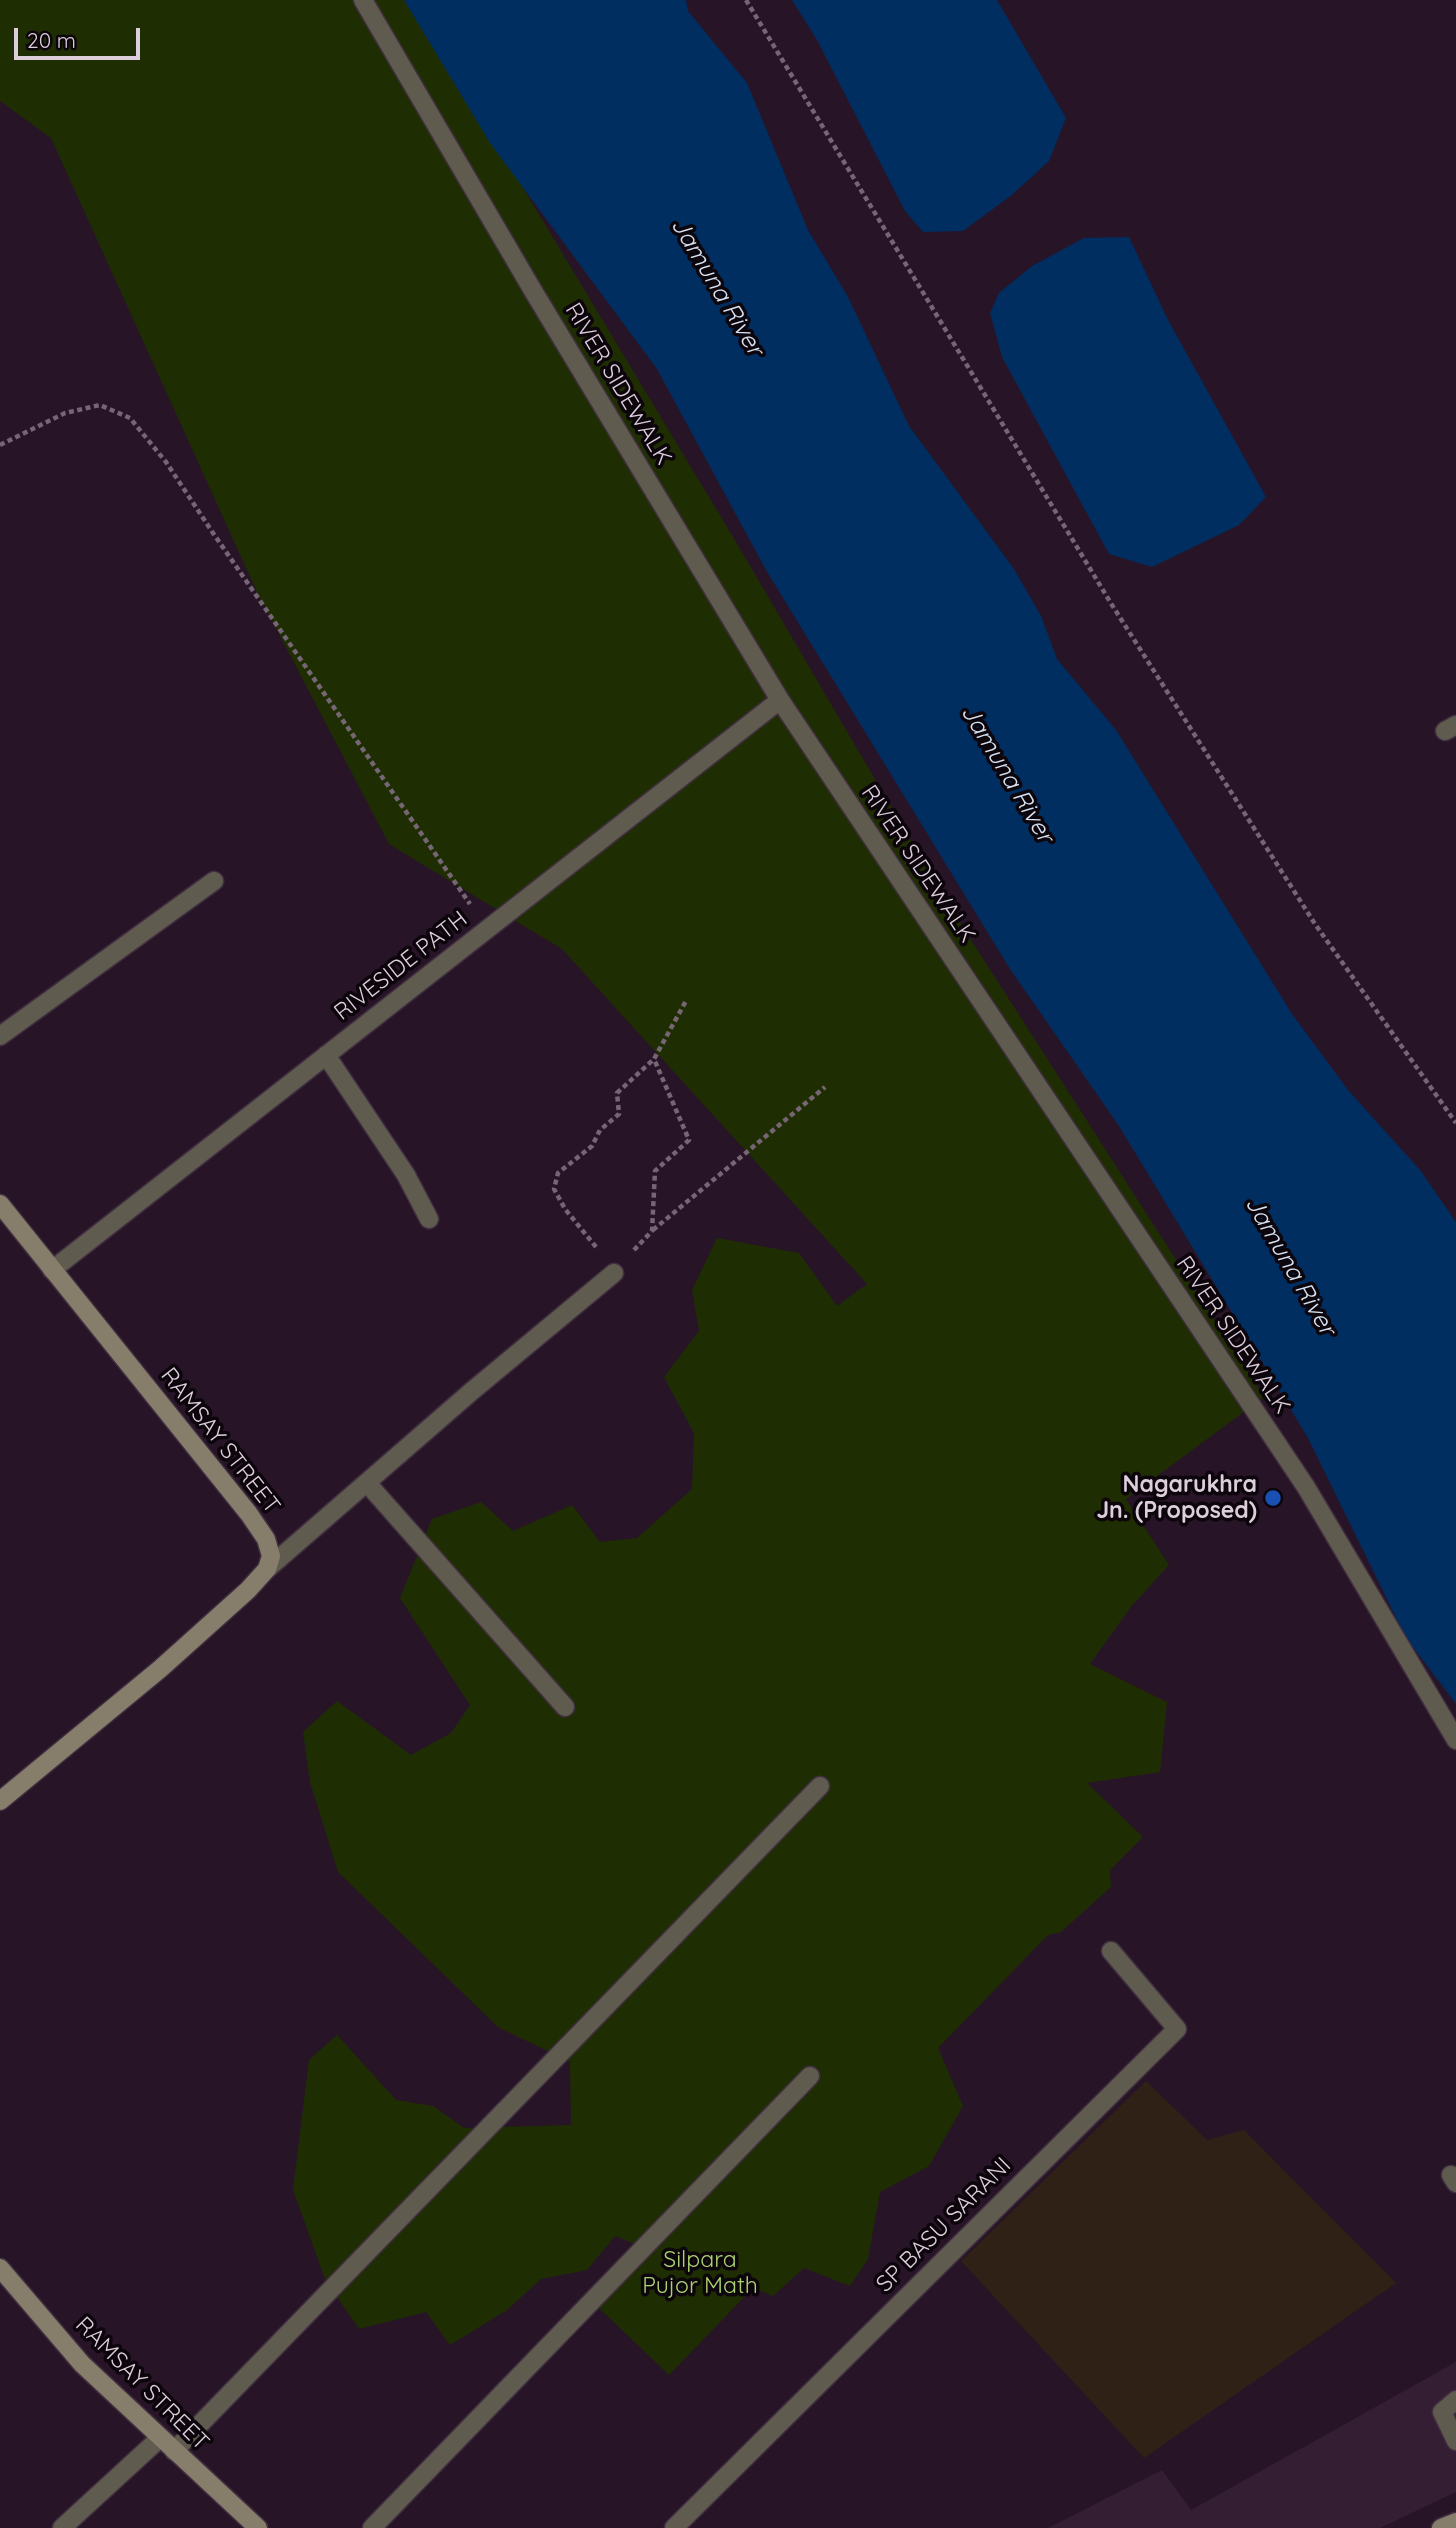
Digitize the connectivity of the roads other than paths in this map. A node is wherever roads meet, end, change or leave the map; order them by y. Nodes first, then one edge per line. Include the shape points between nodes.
1 (363, 0) edge
2 (780, 700) junction
3 (214, 881) dead end
4 (0, 1037) edge
5 (326, 1055) junction
6 (3, 1214) edge
7 (429, 1219) dead end
8 (52, 1270) junction
9 (614, 1273) road end
10 (367, 1483) junction
11 (267, 1569) junction
12 (565, 1707) dead end
13 (1456, 1740) edge
14 (820, 1786) dead end
15 (0, 1801) edge
16 (1111, 1951) dead end
17 (810, 2076) dead end
18 (0, 2267) edge
19 (1456, 2400) edge
20 (160, 2438) junction
21 (1456, 2441) edge
22 (174, 2451) junction
23 (1456, 2522) edge
24 (62, 2528) edge
25 (258, 2528) edge
26 (372, 2528) edge
27 (674, 2528) edge
28 (1441, 2528) edge

1 - 2 street, RIVER SIDEWALK
2 - 5 street, RIVESIDE PATH
2 - 13 street, RIVER SIDEWALK via 1306,1487
3 - 4 street
5 - 7 street via 406,1175
5 - 8 street, RIVESIDE PATH
6 - 8 street, RAMSAY STREET
8 - 11 street, RAMSAY STREET via 266,1539 271,1556
9 - 10 street
10 - 11 street
10 - 12 street
11 - 15 street via 160,1669
14 - 22 street
16 - 27 street, SP BASU SARANI via 1177,2028
17 - 26 street
18 - 20 street, RAMSAY STREET via 82,2364
19 - 21 street via 1442,2412
20 - 22 street, RAMSAY STREET
20 - 24 street
22 - 25 street, RAMSAY STREET
23 - 28 street

